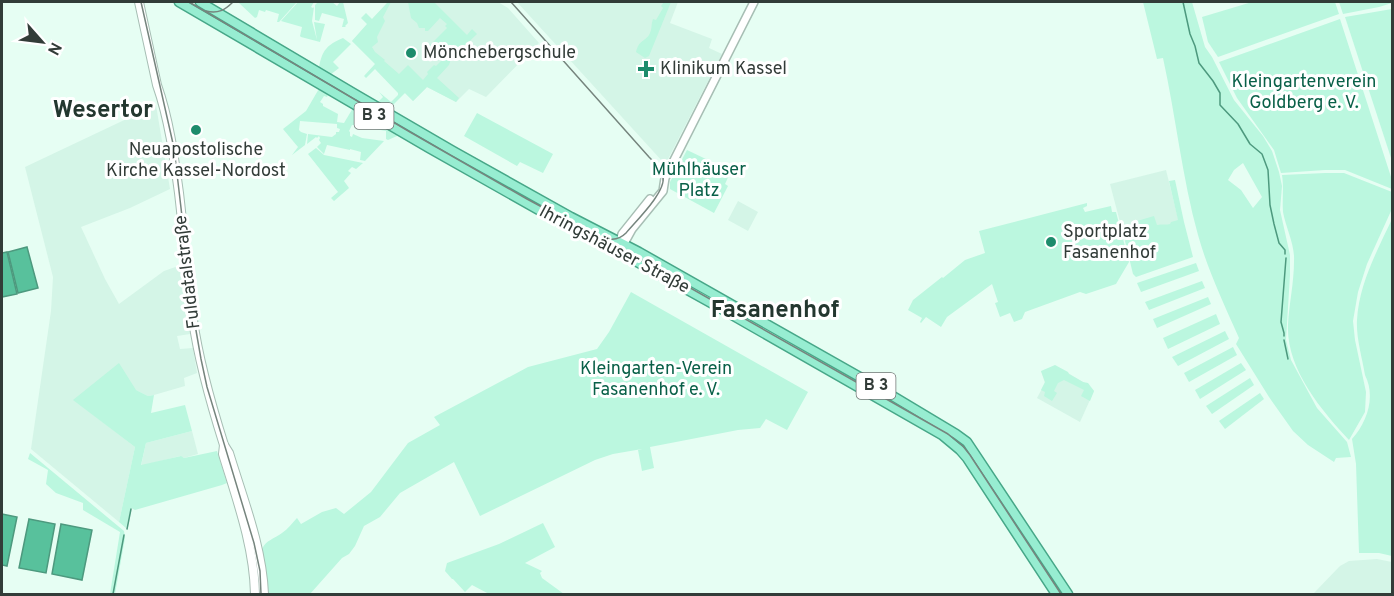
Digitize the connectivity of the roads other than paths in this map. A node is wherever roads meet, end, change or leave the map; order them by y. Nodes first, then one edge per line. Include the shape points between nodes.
1 (139, 2) edge
2 (144, 2) edge
3 (179, 2) edge
4 (200, 2) edge
5 (754, 2) edge
6 (162, 98) junction
7 (619, 242) junction
8 (224, 445) junction
9 (255, 594) edge
10 (264, 594) edge
11 (1056, 594) edge
12 (1068, 594) edge

1 - 6 main road, Fuldatalstraße
2 - 6 main road, Fuldatalstraße via 163,86
3 - 7 main road, Ihringshäuser Straße / B 3 via 544,213
4 - 7 main road, Ihringshäuser Straße / B 3
5 - 7 street via 664,179 663,191
6 - 8 main road, Fuldatalstraße via 176,166 196,342
7 - 11 main road, Ihringshäuser Straße / B 3 via 952,442 979,475
7 - 12 main road, Ihringshäuser Straße / B 3 via 957,434 967,442
8 - 9 main road, Fuldatalstraße via 223,454 249,545
8 - 10 main road, Fuldatalstraße via 254,534

